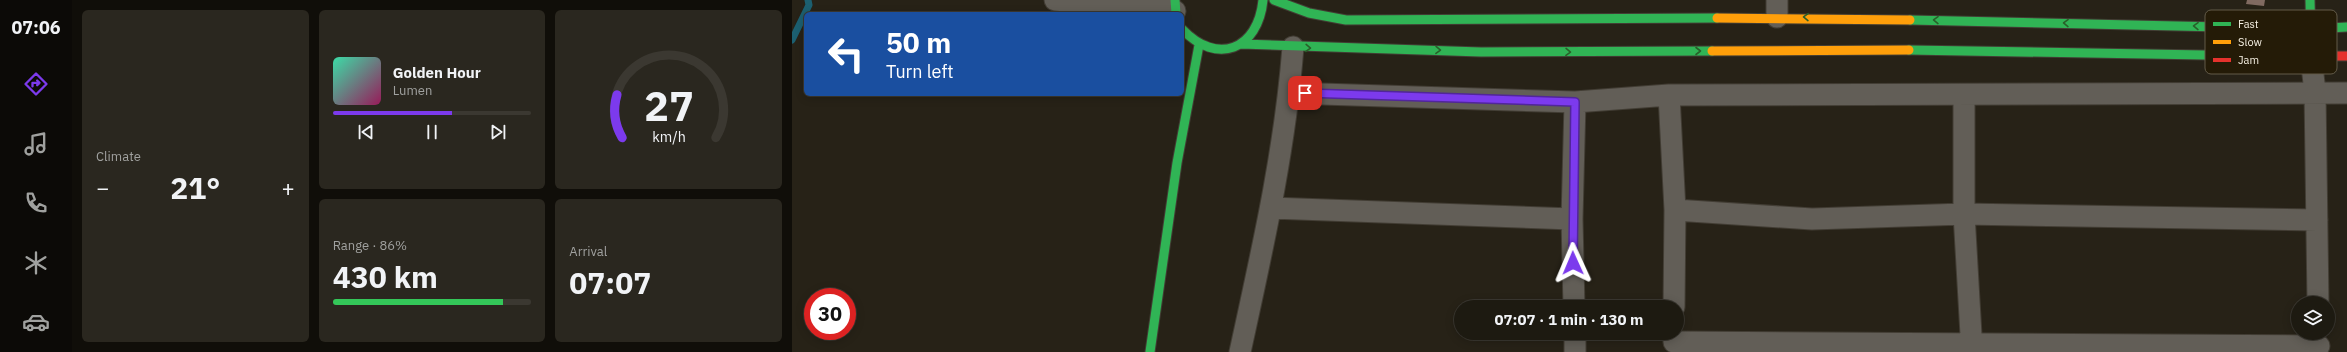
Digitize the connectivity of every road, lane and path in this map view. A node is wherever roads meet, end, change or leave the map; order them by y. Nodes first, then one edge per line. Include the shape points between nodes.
1 (1055, 0) edge
2 (1263, 0) edge
3 (1274, 0) edge
4 (2310, 0) edge
5 (1777, 8) edge
6 (2310, 10) edge
7 (1160, 12) edge
8 (2205, 25) edge
9 (2347, 27) edge
10 (2337, 28) edge
11 (1184, 29) edge
12 (1241, 44) junction
13 (1199, 45) junction
14 (1293, 47) junction
15 (2205, 54) edge
16 (2337, 56) edge
17 (2347, 56) edge
18 (2313, 74) edge
19 (2315, 92) junction
20 (1290, 93) junction
21 (2347, 93) edge
22 (1669, 95) junction
23 (1964, 95) junction
24 (1575, 102) junction
25 (1271, 208) junction
26 (1675, 210) junction
27 (1964, 214) junction
28 (1572, 219) junction
29 (2318, 220) junction
30 (2318, 296) edge
31 (1574, 300) edge
32 (1674, 300) edge
33 (1575, 340) edge
34 (1674, 342) edge
35 (2319, 344) edge
36 (1972, 348) edge
37 (1150, 352) edge
38 (1240, 352) edge
39 (1575, 352) edge

1 - 7 street
2 - 12 street via 1260,23 1253,35
3 - 5 street via 1317,16 1346,20 1575,20
4 - 6 street
8 -> 5 street
9 - 10 street
11 - 13 street via 1188,37
12 - 13 street via 1228,49 1213,50
12 - 14 street
13 - 37 street via 1177,163
14 -> 15 street via 1578,52 1974,49
14 - 20 street
16 - 17 street
18 - 19 street
19 - 21 street
19 - 23 street
19 - 29 street
20 - 24 street
20 - 25 street
22 - 23 street
22 - 24 street
22 - 26 street
23 - 27 street
24 - 28 street
25 - 28 street
25 - 38 street
26 - 27 street via 1812,219
26 - 32 street
27 - 29 street
27 - 36 street
28 - 31 street
29 - 30 street
33 - 39 street
34 - 36 street
35 - 36 street

